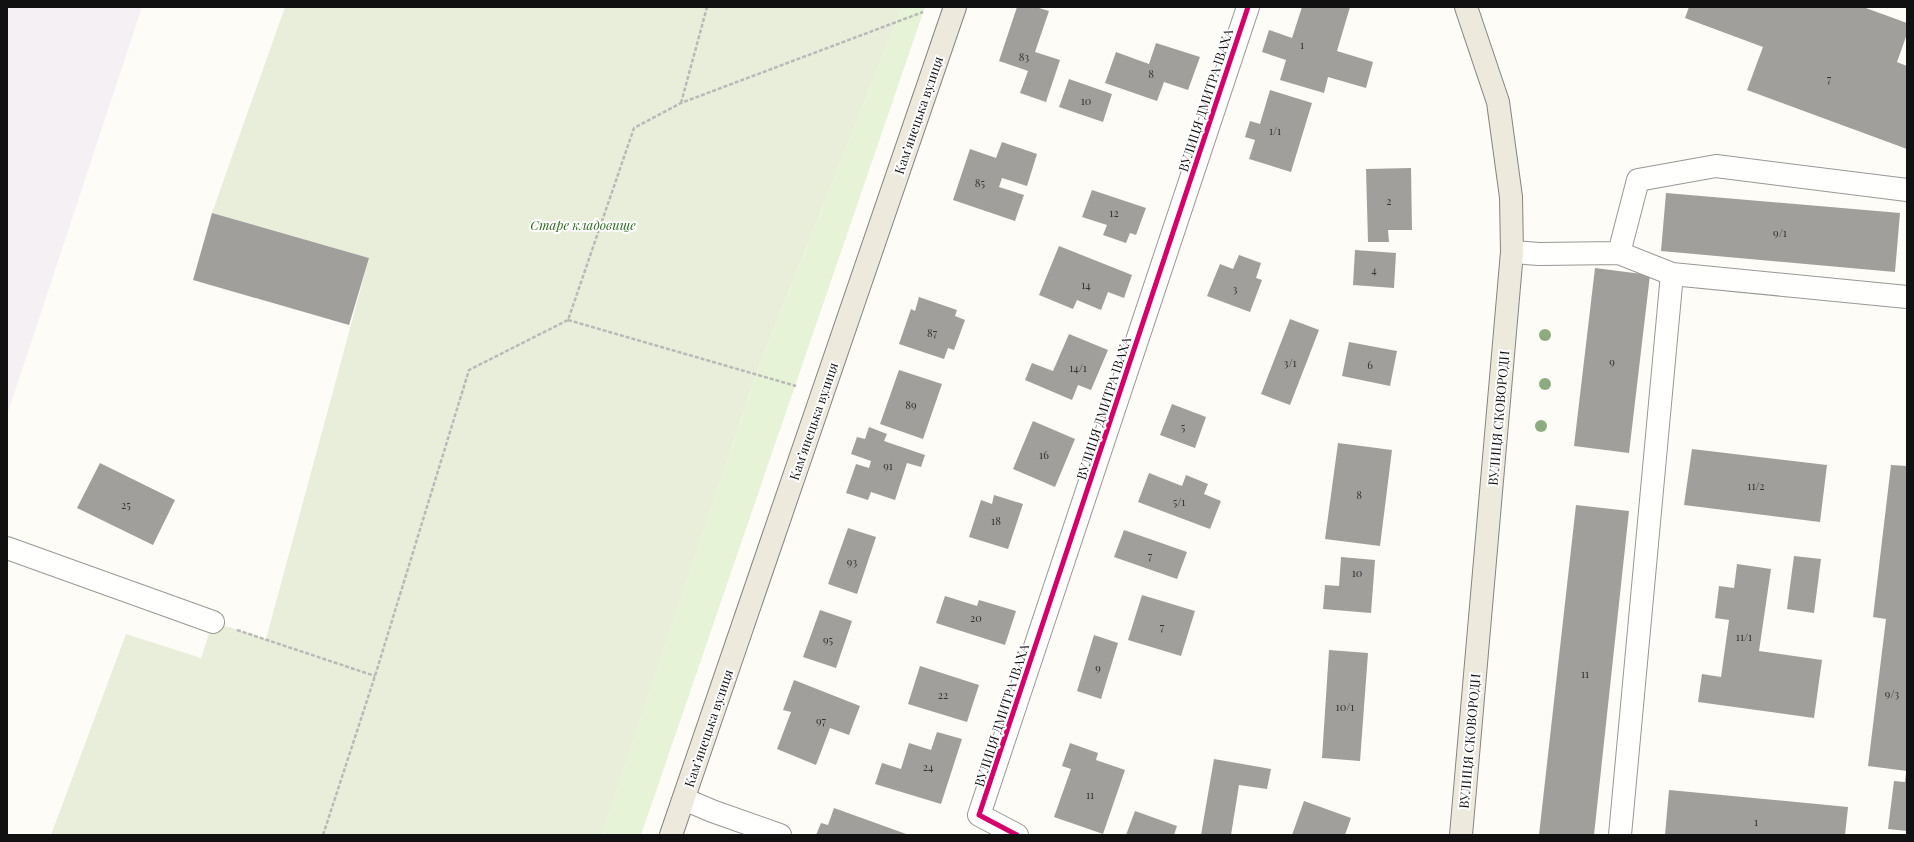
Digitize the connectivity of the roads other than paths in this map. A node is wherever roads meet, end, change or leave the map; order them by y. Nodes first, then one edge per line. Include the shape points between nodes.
1 (955, 7) edge
2 (1248, 7) edge
3 (1466, 7) edge
4 (1907, 190) edge
5 (1512, 252) junction
6 (1619, 253) junction
7 (1672, 274) junction
8 (1907, 297) edge
9 (7, 548) edge
10 (213, 622) road end
11 (684, 799) junction
12 (670, 835) edge
13 (780, 835) edge
14 (1017, 835) edge
15 (1461, 835) edge
16 (1620, 835) edge

1 - 11 main road, Камʼянецька вулиця
2 - 14 street, ВУЛИЦЯ ДМИТРА ІВАХА via 979,815
3 - 5 main road, ВУЛИЦЯ СКОВОРОДИ via 1498,102 1511,197
4 - 6 street via 1716,166 1638,180
5 - 6 street
5 - 15 main road, ВУЛИЦЯ СКОВОРОДИ
6 - 7 street
7 - 8 street
7 - 16 street
9 - 10 street
11 - 12 main road, Камʼянецька вулиця
11 - 13 street

